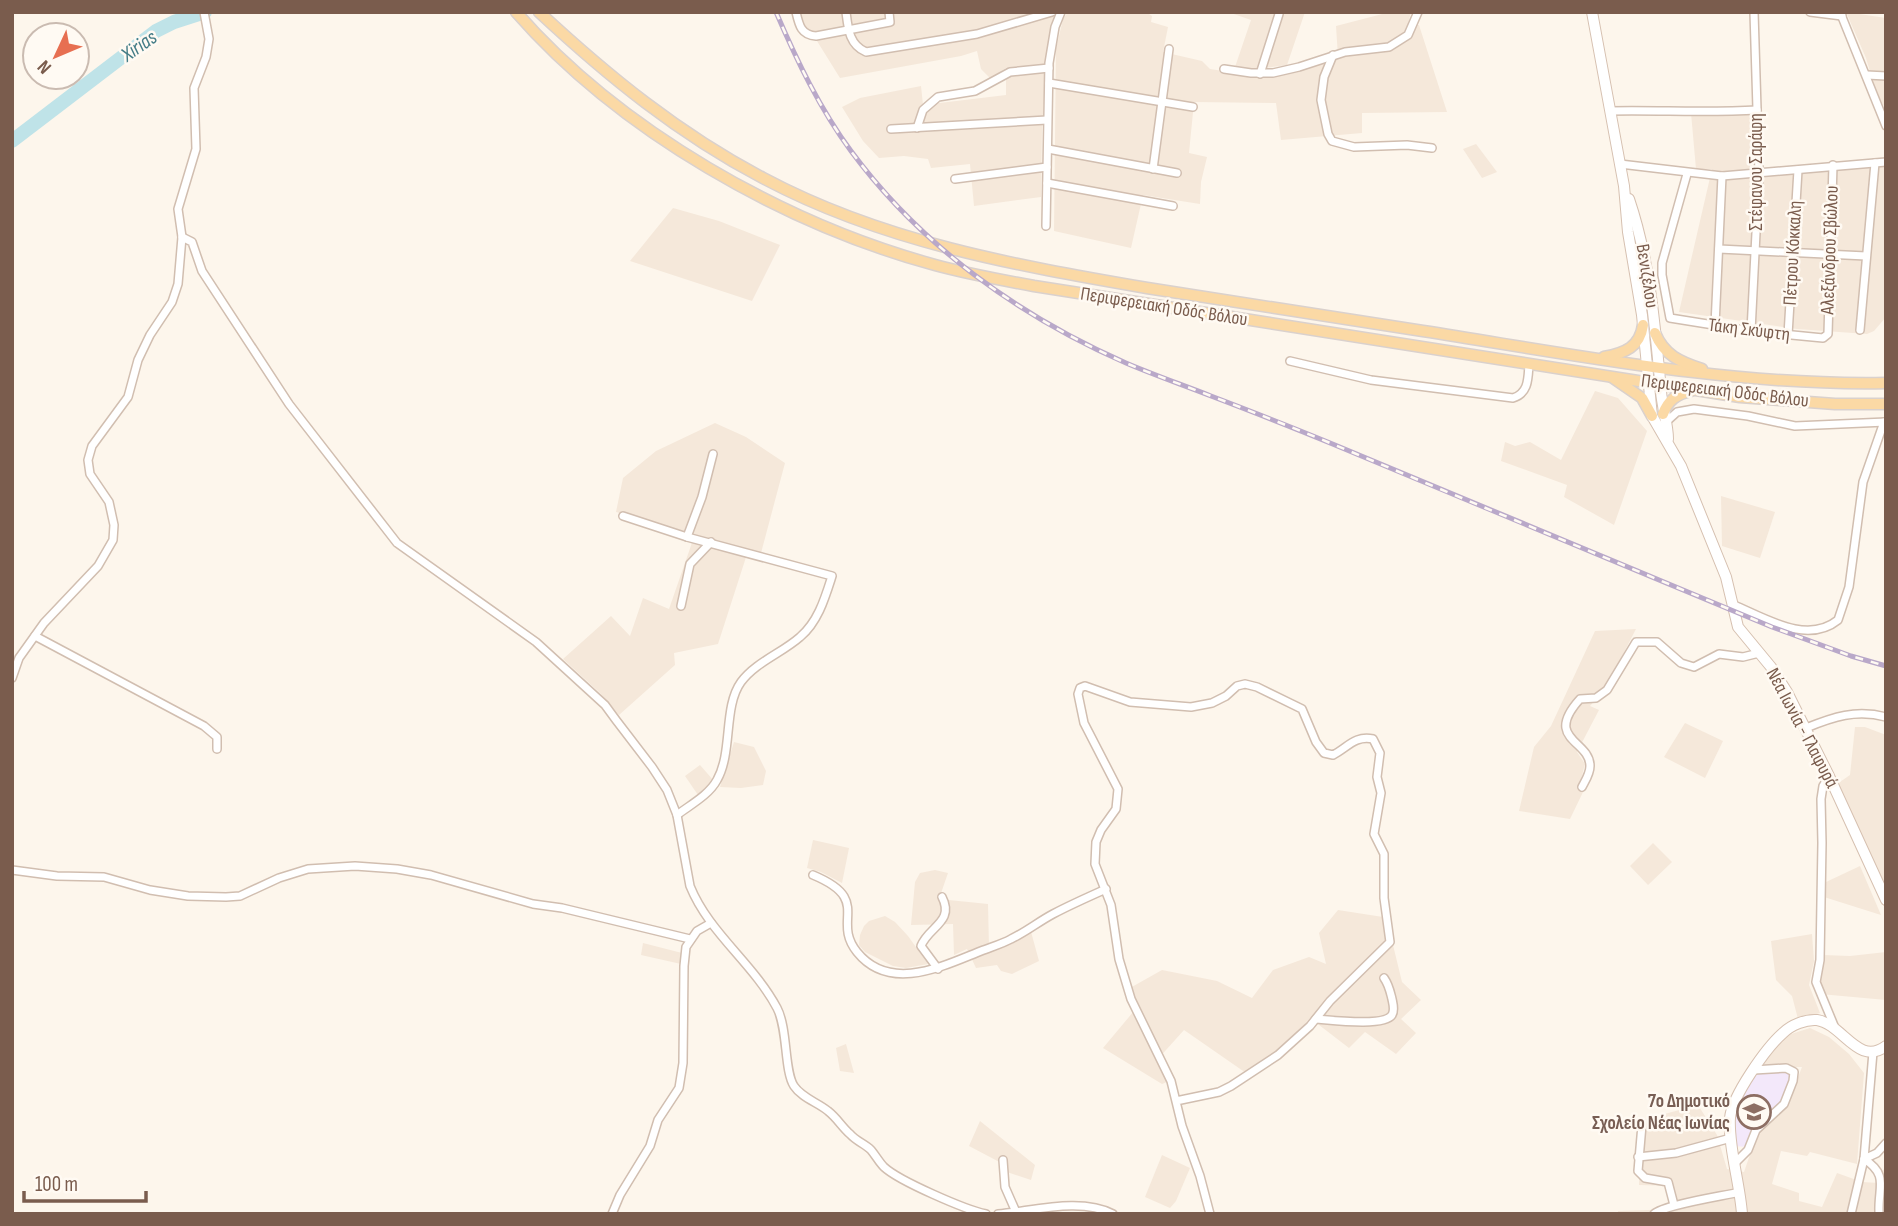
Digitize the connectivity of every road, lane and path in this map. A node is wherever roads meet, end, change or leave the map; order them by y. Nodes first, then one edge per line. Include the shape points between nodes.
1 (508, 12) edge
2 (516, 12) edge
3 (796, 12) edge
4 (846, 12) edge
5 (889, 12) edge
6 (1052, 12) edge
7 (1061, 12) edge
8 (1418, 12) edge
9 (1592, 12) edge
10 (1754, 12) edge
11 (1810, 12) edge
12 (540, 13) edge
13 (1279, 14) dead end
14 (1841, 14) edge
15 (205, 16) edge
16 (533, 31) junction
17 (848, 31) junction
18 (1169, 49) dead end
19 (1333, 55) junction
20 (1049, 68) junction
21 (1224, 69) dead end
22 (1260, 74) junction
23 (1867, 75) junction
24 (1886, 76) edge
25 (1049, 83) junction
26 (1160, 101) junction
27 (1193, 107) dead end
28 (1756, 110) junction
29 (1610, 111) junction
30 (1047, 120) junction
31 (1886, 126) edge
32 (917, 128) junction
33 (891, 129) dead end
34 (1432, 148) dead end
35 (1048, 149) junction
36 (1886, 162) edge
37 (1875, 163) junction
38 (1620, 164) junction
39 (1833, 165) junction
40 (1047, 167) junction
41 (1153, 169) junction
42 (1798, 170) junction
43 (1177, 173) dead end
44 (1687, 174) junction
45 (1759, 174) junction
46 (1722, 176) junction
47 (955, 179) dead end
48 (1047, 183) junction
49 (1624, 186) junction
50 (1173, 206) dead end
51 (1046, 226) dead end
52 (182, 237) junction
53 (1719, 249) junction
54 (1756, 251) junction
55 (1794, 252) junction
56 (1831, 254) junction
57 (1866, 256) junction
58 (1643, 325) junction
59 (1715, 325) junction
60 (1860, 330) dead end
61 (1751, 331) junction
62 (1655, 332) junction
63 (1828, 334) joint
64 (1788, 335) junction
65 (1598, 358) junction
66 (1290, 361) dead end
67 (1529, 363) junction
68 (1653, 367) junction
69 (1608, 375) junction
70 (1728, 377) junction
71 (1654, 382) junction
72 (1886, 383) edge
73 (1698, 390) junction
74 (1886, 404) edge
75 (1660, 418) junction
76 (1885, 422) edge
77 (713, 454) dead end
78 (623, 516) dead end
79 (687, 537) junction
80 (711, 542) junction
81 (1734, 605) junction
82 (681, 606) dead end
83 (35, 636) junction
84 (1759, 653) junction
85 (12, 678) edge
86 (1886, 717) edge
87 (1806, 728) junction
88 (217, 749) dead end
89 (1829, 776) junction
90 (1582, 787) dead end
91 (677, 815) junction
92 (12, 870) edge
93 (813, 875) dead end
94 (1106, 888) junction
95 (942, 897) dead end
96 (1886, 900) edge
97 (711, 923) junction
98 (690, 939) junction
99 (938, 969) junction
100 (1384, 978) dead end
101 (1316, 1019) junction
102 (1836, 1030) junction
103 (1886, 1046) edge
104 (1872, 1052) junction
105 (1754, 1070) junction
106 (1176, 1101) junction
107 (1642, 1125) dead end
108 (1731, 1138) junction
109 (1886, 1143) edge
110 (1638, 1157) junction
111 (1864, 1159) junction
112 (1003, 1160) dead end
113 (1736, 1162) junction
114 (1740, 1192) junction
115 (1886, 1202) edge
116 (1674, 1205) junction
117 (1016, 1212) edge
118 (1879, 1213) edge
119 (612, 1214) edge
120 (986, 1214) edge
121 (998, 1214) edge
122 (1113, 1214) edge
123 (1210, 1214) edge
124 (1654, 1214) edge
125 (1742, 1214) edge
126 (1851, 1214) edge

1 - 16 main road
2 - 16 main road, Περιφερειακή Οδός Βόλου
3 - 17 street via 806,34
4 - 17 street
5 - 17 street via 890,22
6 - 17 street via 978,33 869,52 856,46
7 - 20 street
8 - 19 street via 1412,29 1396,44
9 - 29 main road, Βενιζέλου
10 - 28 street, Στέφανου Σαράφη
11 - 14 street
12 - 65 main road, Περιφερειακή Οδός Βόλου via 635,97 726,158 824,207 913,239 1008,264
13 - 22 street
14 - 23 street
15 - 52 street via 208,48 193,102 198,141 178,209
16 - 67 main road, Περιφερειακή Οδός Βόλου via 614,103 716,173 775,204 934,265 1034,286
18 - 26 street
19 - 22 street
19 - 34 street via 1321,100 1332,141 1354,147
20 - 25 street
20 - 32 street via 1010,72 975,91 941,96 925,107
21 - 22 street
23 - 24 street
23 - 31 street
25 - 26 street
25 - 30 street
26 - 27 street
26 - 41 street
28 - 29 street
28 - 45 street, Στέφανου Σαράφη
29 - 38 main road, Βενιζέλου
30 - 32 street
30 - 35 street
32 - 33 street
35 - 40 street
35 - 41 street
36 - 37 street
37 - 39 street
37 - 57 street
38 - 44 street
38 - 49 main road, Βενιζέλου
39 - 42 street
39 - 56 street, Αλεξάνδρου Σβώλου
40 - 47 street
40 - 48 street
41 - 43 street
42 - 45 street
42 - 55 street, Πέτρου Κόκκαλη
44 - 46 street
44 - 59 street, Τάκη Σκύφτη via 1662,264 1670,318
45 - 46 street
45 - 54 street, Στέφανου Σαράφη
46 - 53 street
48 - 50 street
48 - 51 street
49 - 58 main road, Βενιζέλου
49 - 62 main road, Βενιζέλου via 1639,230
52 - 83 street via 176,293 143,348 128,397 90,453 90,474 109,502 113,517 113,540 98,566
52 - 91 street via 192,242 202,271 289,404 388,533 405,551 536,642 605,705 652,767
53 - 54 street
53 - 59 street
54 - 55 street
54 - 61 street, Στέφανου Σαράφη
55 - 56 street
55 - 64 street, Πέτρου Κόκκαλη
56 - 57 street
56 - 63 street, Αλεξάνδρου Σβώλου
57 - 60 street
58 - 65 main road via 1633,347
58 - 68 main road, Βενιζέλου
59 - 61 street, Τάκη Σκύφτη
61 - 64 street, Τάκη Σκύφτη
62 - 68 main road, Βενιζέλου
62 - 70 main road via 1673,357
63 - 64 street, Τάκη Σκύφτη via 1823,338
65 - 68 main road, Περιφερειακή Οδός Βόλου
66 - 67 street via 1371,380 1513,398 1526,388
67 - 69 main road, Περιφερειακή Οδός Βόλου
68 - 70 main road, Περιφερειακή Οδός Βόλου
68 - 71 main road, Νέα Ιωνία - Γλαφυρά
69 - 71 main road, Περιφερειακή Οδός Βόλου
69 - 75 main road via 1638,394
70 - 72 main road
71 - 73 main road, Περιφερειακή Οδός Βόλου
71 - 75 main road, Νέα Ιωνία - Γλαφυρά
73 - 74 main road, Περιφερειακή Οδός Βόλου via 1769,399
73 - 75 main road via 1674,397
75 - 76 street via 1694,409 1794,426
75 - 81 main road, Νέα Ιωνία - Γλαφυρά
76 - 81 street via 1863,482 1849,587 1838,620 1820,631 1806,631
77 - 79 street
78 - 79 street
79 - 80 street
80 - 82 street via 690,564
80 - 91 street via 832,576 809,628 740,684 718,778
81 - 84 main road, Νέα Ιωνία - Γλαφυρά via 1738,627
83 - 85 street
83 - 88 street via 204,726 216,737
84 - 87 main road, Νέα Ιωνία - Γλαφυρά
84 - 90 street via 1743,657 1719,654 1694,667 1681,663 1657,642 1636,642 1606,690 1596,698 1580,699 1571,712 1567,735 1590,763
86 - 87 street via 1862,712
87 - 89 main road, Νέα Ιωνία - Γλαφυρά
89 - 96 main road, Νέα Ιωνία - Γλαφυρά
89 - 102 street via 1821,799 1816,982
91 - 97 street via 690,886
92 - 98 street via 104,877 150,890 226,897 240,896 308,869 397,869
93 - 99 street via 832,883 845,897 852,944 863,958 903,974
94 - 99 street via 1012,939
94 - 101 street via 1095,864 1096,842 1116,808 1118,789 1084,723 1077,694 1080,688 1091,687 1130,702 1191,707 1212,703 1237,686 1251,685 1302,709 1320,749 1328,755 1357,739 1373,739 1381,757 1374,834 1384,854 1391,942
94 - 106 street via 1128,991
95 - 99 street via 946,905 943,920 921,946
97 - 98 street
97 - 120 street via 778,1009 790,1078 797,1090 827,1109 894,1174
98 - 119 street via 684,966 680,1088 658,1120 650,1146
100 - 101 street via 1394,1006 1387,1019
101 - 106 street via 1278,1055 1237,1083 1219,1092
102 - 104 main road via 1861,1050
102 - 105 main road via 1809,1020 1794,1026 1777,1039
103 - 104 main road
104 - 111 street
105 - 108 main road via 1732,1108
105 - 113 street via 1791,1069 1793,1081 1784,1104 1756,1130 1748,1150
106 - 123 street
107 - 110 street
108 - 110 street via 1676,1153
108 - 113 main road
109 - 111 street
110 - 116 street via 1642,1177 1670,1185
111 - 118 street via 1881,1178
111 - 126 street
112 - 117 street via 1005,1187
113 - 114 main road
114 - 116 street
114 - 125 main road
115 - 118 street
116 - 124 street
117 - 121 street
117 - 122 street via 1084,1205

